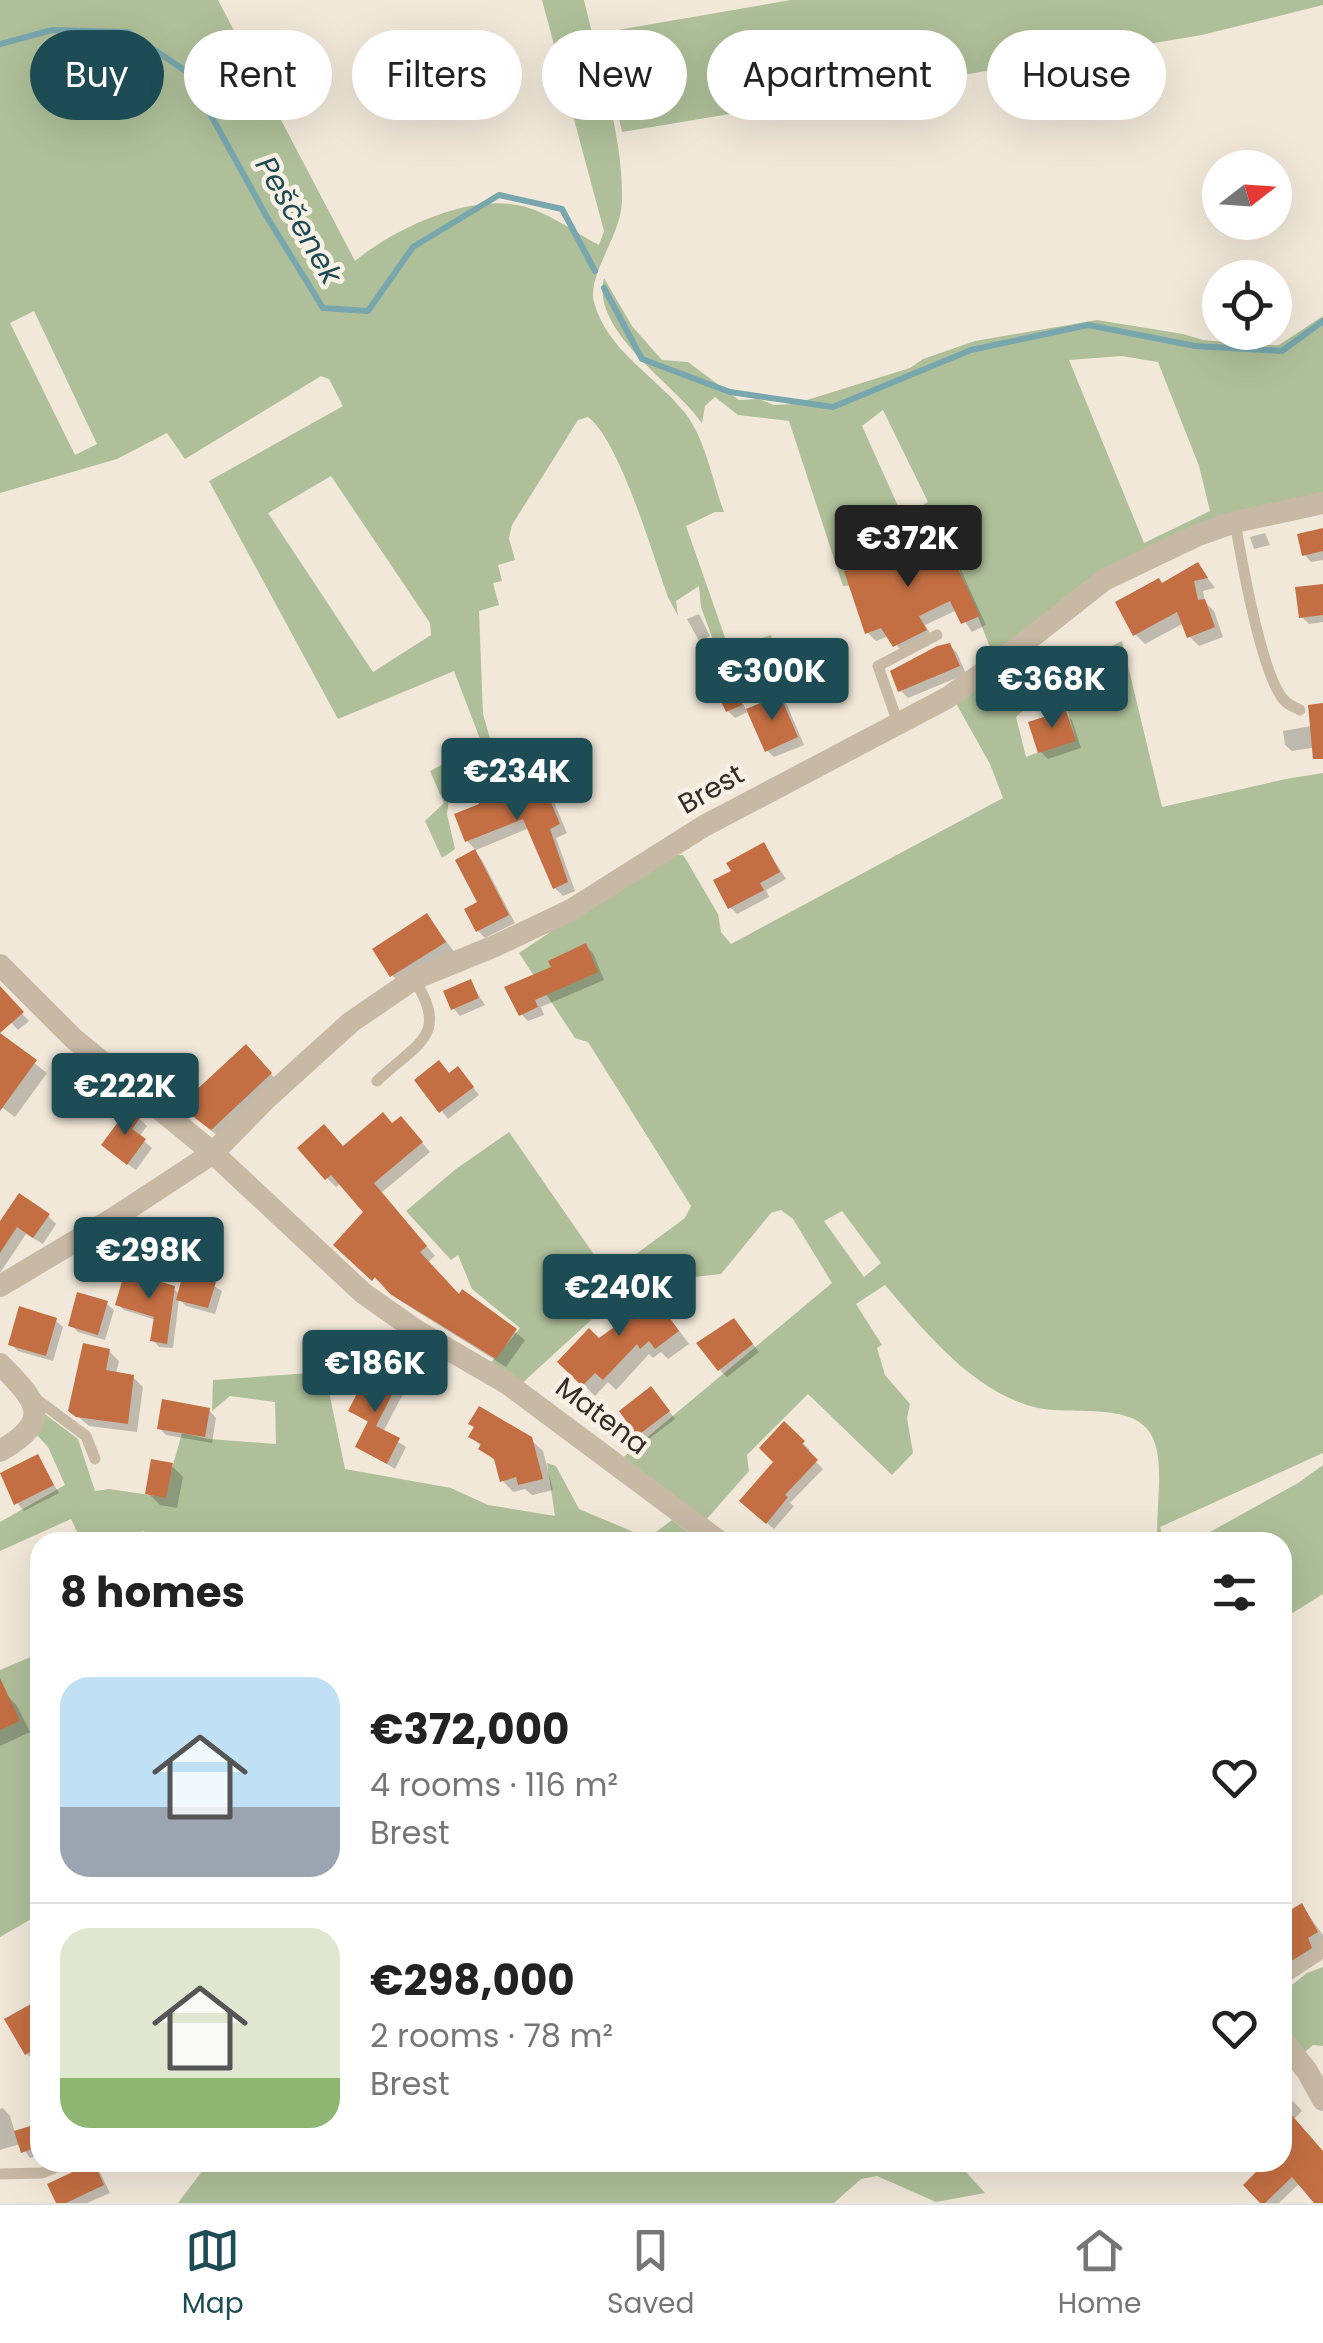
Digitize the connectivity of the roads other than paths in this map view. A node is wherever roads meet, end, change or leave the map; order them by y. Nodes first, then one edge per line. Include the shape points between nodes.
1 (1323, 502) edge
2 (1235, 522) junction
3 (937, 635) dead end
4 (1300, 710) dead end
5 (898, 723) junction
6 (0, 966) edge
7 (414, 978) junction
8 (377, 1081) dead end
9 (213, 1152) junction
10 (0, 1286) edge
11 (0, 1364) edge
12 (29, 1393) junction
13 (0, 1451) edge
14 (96, 1459) dead end
15 (707, 1532) edge
16 (1323, 1942) edge
17 (1292, 1973) edge
18 (1292, 2048) edge
19 (1315, 2066) edge
20 (1323, 2100) edge
21 (46, 2172) edge
22 (0, 2174) edge

1 - 2 street, Brest
2 - 4 lane via 1267,662 1283,701
2 - 5 street, Brest via 1104,580 961,688
3 - 5 lane via 878,666
5 - 7 street, Brest via 704,826 571,910
6 - 9 street via 74,1039
7 - 8 lane via 432,1016 430,1031
7 - 9 street, Brest via 351,1022
9 - 10 street, Brest
9 - 15 street, Matena via 363,1293 508,1384
11 - 12 street
12 - 13 street via 35,1417 26,1436
12 - 14 lane via 86,1436
16 - 17 lane via 1320,1954
18 - 19 street
19 - 20 street
21 - 22 lane

